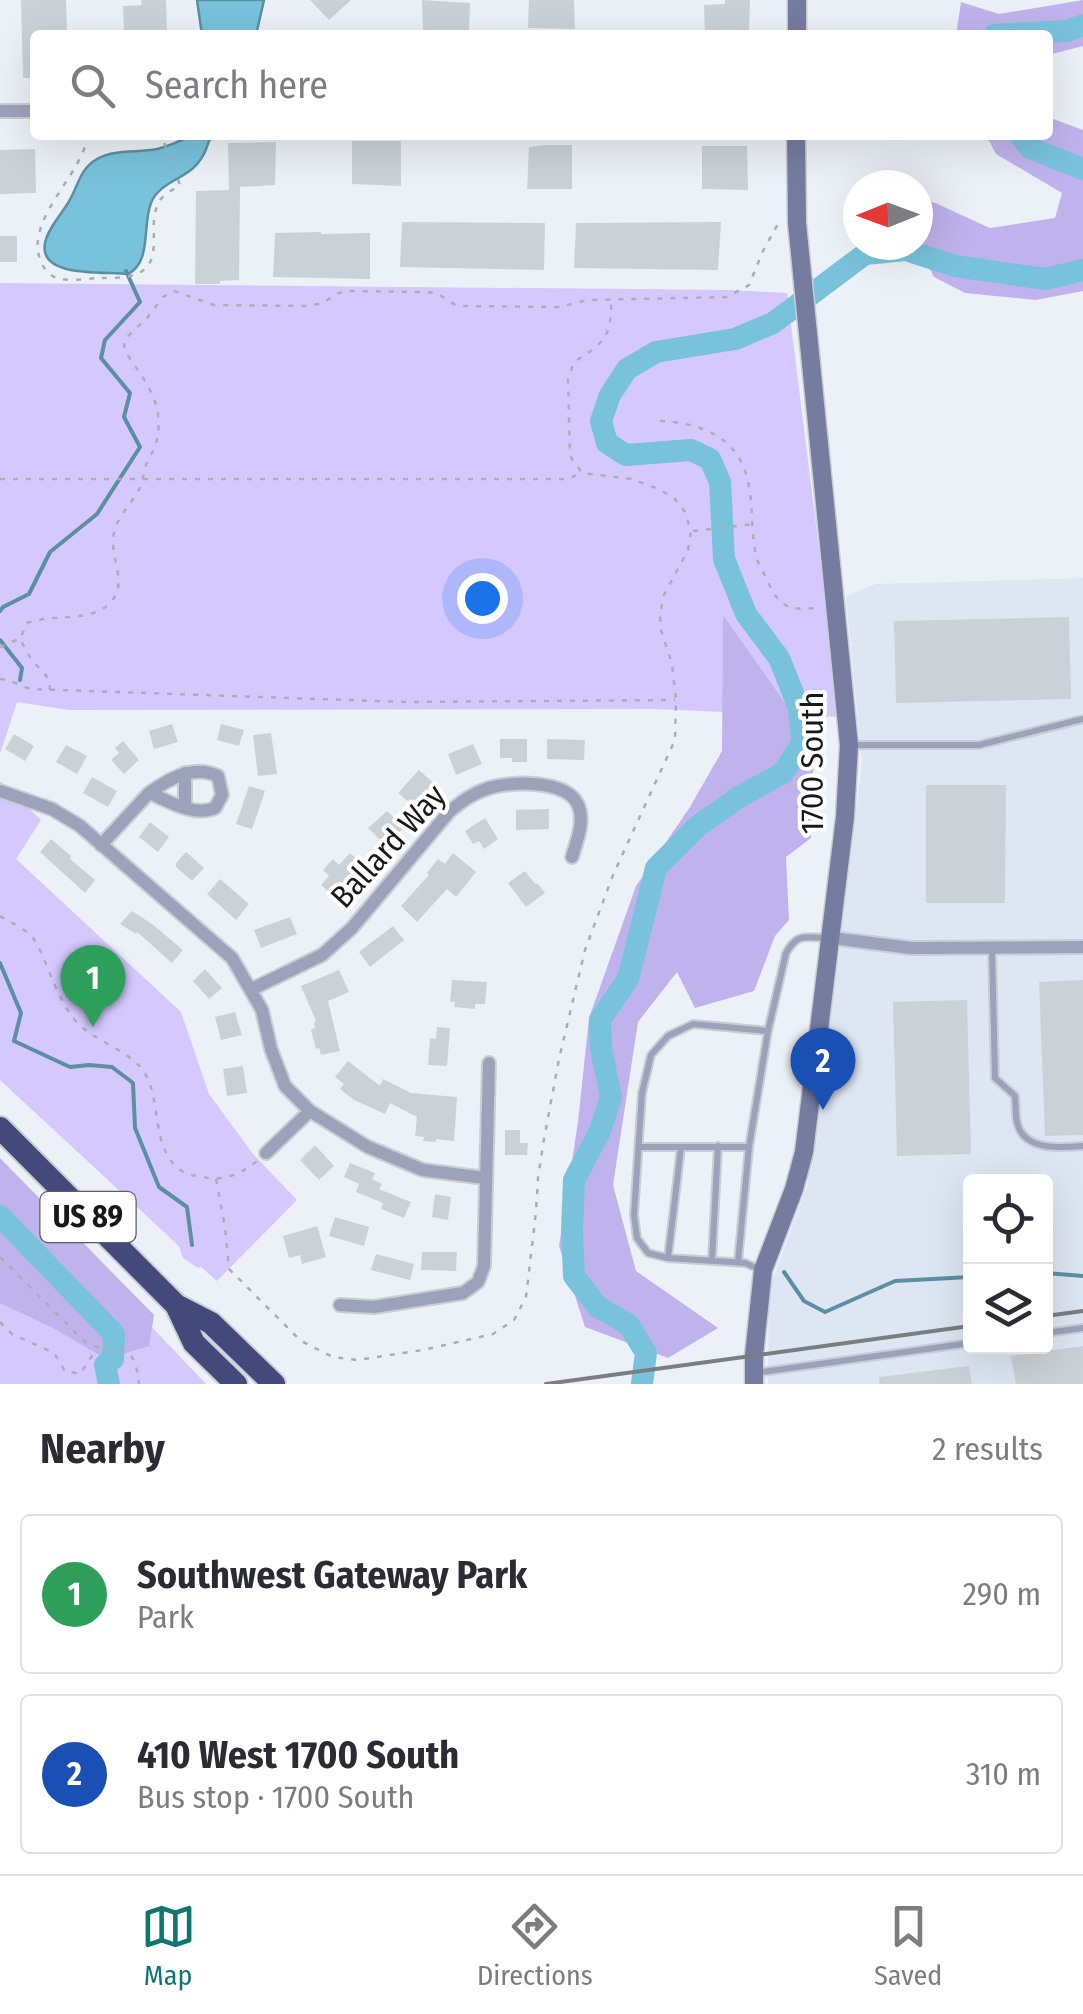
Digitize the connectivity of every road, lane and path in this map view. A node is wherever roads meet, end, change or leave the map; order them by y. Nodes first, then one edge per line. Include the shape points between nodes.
1 (797, 0) edge
2 (796, 30) edge
3 (30, 111) edge
4 (0, 112) edge
5 (86, 140) edge
6 (162, 140) edge
7 (796, 140) edge
8 (788, 222) junction
9 (611, 300) junction
10 (660, 421) dead end
11 (582, 473) junction
12 (0, 479) edge
13 (144, 479) junction
14 (753, 524) junction
15 (691, 531) junction
16 (815, 608) dead end
17 (20, 639) junction
18 (0, 647) edge
19 (0, 679) edge
20 (50, 690) junction
21 (1083, 719) edge
22 (849, 745) junction
23 (185, 773) junction
24 (0, 791) edge
25 (149, 793) junction
26 (185, 808) junction
27 (101, 846) junction
28 (572, 857) dead end
29 (0, 916) edge
30 (832, 938) junction
31 (1083, 947) edge
32 (992, 948) junction
33 (252, 989) junction
34 (768, 1031) junction
35 (489, 1063) dead end
36 (310, 1111) junction
37 (0, 1128) edge
38 (639, 1146) junction
39 (718, 1146) junction
40 (748, 1146) junction
41 (1083, 1146) edge
42 (682, 1147) junction
43 (266, 1153) joint
44 (485, 1178) junction
45 (0, 1257) edge
46 (668, 1258) junction
47 (712, 1260) junction
48 (738, 1262) junction
49 (764, 1270) junction
50 (176, 1305) junction
51 (340, 1305) dead end
52 (0, 1322) edge
53 (1083, 1328) edge
54 (1053, 1332) edge
55 (963, 1345) edge
56 (97, 1348) junction
57 (754, 1379) edge
58 (139, 1384) edge
59 (236, 1384) edge
60 (274, 1384) edge

1 - 2 street
3 - 4 street
5 - 6 path via 38,238 42,265 60,279 122,278 150,264 156,206 180,186
7 - 8 street, 1700 South
8 - 9 path via 763,251 749,285 727,297
8 - 22 street, 1700 South via 809,350
9 - 11 path via 607,337 574,362 568,379 570,456
9 - 13 path via 457,306 428,292 346,292 307,306 214,305 174,291 124,346 156,405 158,430
10 - 14 path via 706,428 725,441 748,480
11 - 13 path via 568,479
11 - 15 path via 656,488 674,498
12 - 13 path
13 - 17 path via 112,538 120,576 116,595 88,616 27,623
14 - 15 path
14 - 16 path via 757,558 773,593 796,610
15 - 20 path via 660,614 676,700 404,702
17 - 18 path
17 - 20 path
19 - 20 path
21 - 22 lane via 979,745
22 - 30 street, 1700 South
23 - 25 street
23 - 26 street
23 - 26 street via 218,776 222,795 215,808
24 - 27 street via 52,809
25 - 26 street
25 - 27 street
27 - 33 street via 232,958
28 - 33 street, Ballard Way via 581,826 577,804 564,789 492,786 467,796 322,955
29 - 43 path via 34,938 64,1004 86,1032 140,1067 162,1141 186,1174 216,1179 249,1168
30 - 32 street
30 - 34 lane via 793,941
30 - 49 street, 1700 South via 804,1152
31 - 32 street
32 - 41 lane via 995,1078 1015,1096 1018,1127 1030,1140 1053,1148
33 - 36 street via 286,1086
34 - 38 lane via 693,1024 668,1036 651,1055
34 - 40 lane
35 - 44 street
36 - 43 street
36 - 44 street via 422,1170
37 - 50 highway, US 89
38 - 42 lane
38 - 46 lane via 637,1238 648,1253
39 - 40 lane
39 - 42 lane
39 - 47 lane
40 - 48 lane
42 - 46 lane
44 - 51 street via 478,1282 463,1293 374,1307
45 - 56 path
46 - 47 lane
47 - 48 lane
48 - 49 lane
49 - 57 street, 1700 South
50 - 59 highway, US 89 via 194,1343
50 - 60 highway, US 89 via 210,1323
52 - 56 path via 54,1352 64,1371 80,1374
53 - 54 lane
55 - 57 lane
56 - 58 path via 134,1357

